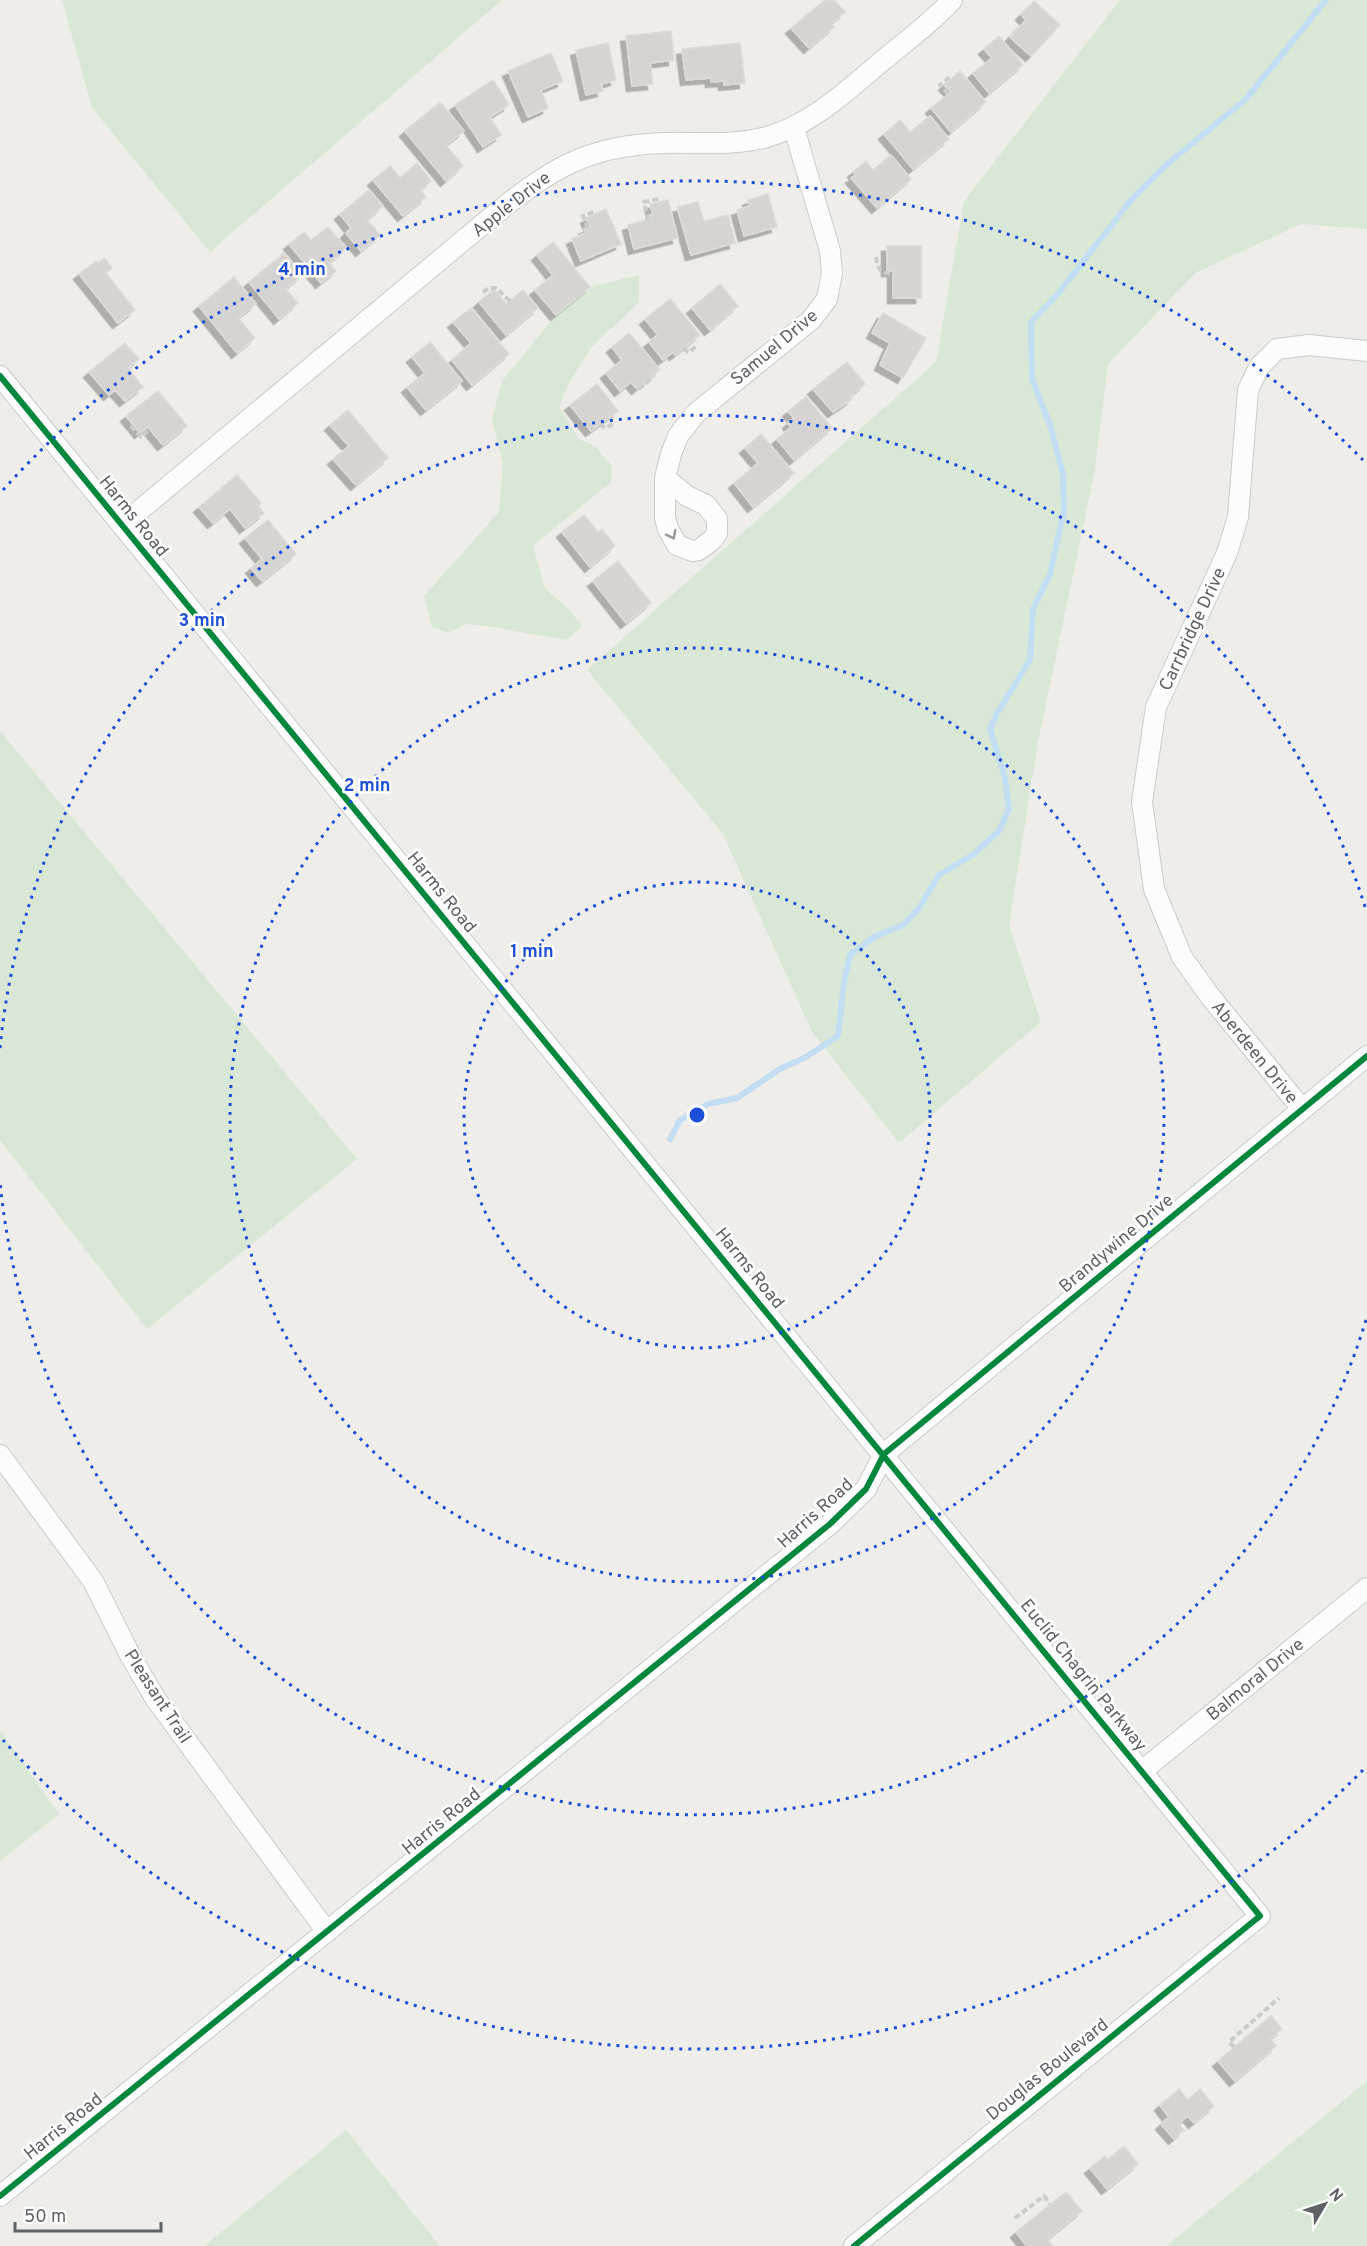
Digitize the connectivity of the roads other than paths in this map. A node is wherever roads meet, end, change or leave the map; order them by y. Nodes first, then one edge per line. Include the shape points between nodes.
1 (952, 0) edge
2 (794, 128) junction
3 (1367, 351) edge
4 (0, 376) edge
5 (665, 478) dead end
6 (122, 525) junction
7 (1209, 994) joint
8 (1367, 1056) edge
9 (1302, 1109) junction
10 (884, 1454) junction
11 (0, 1455) edge
12 (1367, 1588) edge
13 (1142, 1771) junction
14 (1260, 1916) joint
15 (327, 1932) junction
16 (0, 2196) edge
17 (854, 2246) edge

1 - 2 street, Apple Drive via 826,107
2 - 5 street, Samuel Drive via 830,252 832,273 827,299 811,320 696,413 678,436
2 - 6 street, Apple Drive via 744,141 636,144 606,149 545,176
3 - 7 street, Carrbridge Drive via 1309,345 1277,349 1259,367 1248,390 1238,518 1227,553 1156,707 1142,802 1154,889 1182,957
4 - 6 street, Harms Road
6 - 10 street, Harms Road
7 - 9 street, Aberdeen Drive
8 - 9 street, Brandywine Drive
9 - 10 street, Brandywine Drive
10 - 13 street, Euclid Chagrin Parkway
10 - 15 street, Harris Road via 866,1489 830,1524
11 - 15 street, Pleasant Trail via 93,1581 155,1698
12 - 13 street, Balmoral Drive
13 - 14 street, Euclid Chagrin Parkway
14 - 17 street, Douglas Boulevard
15 - 16 street, Harris Road

